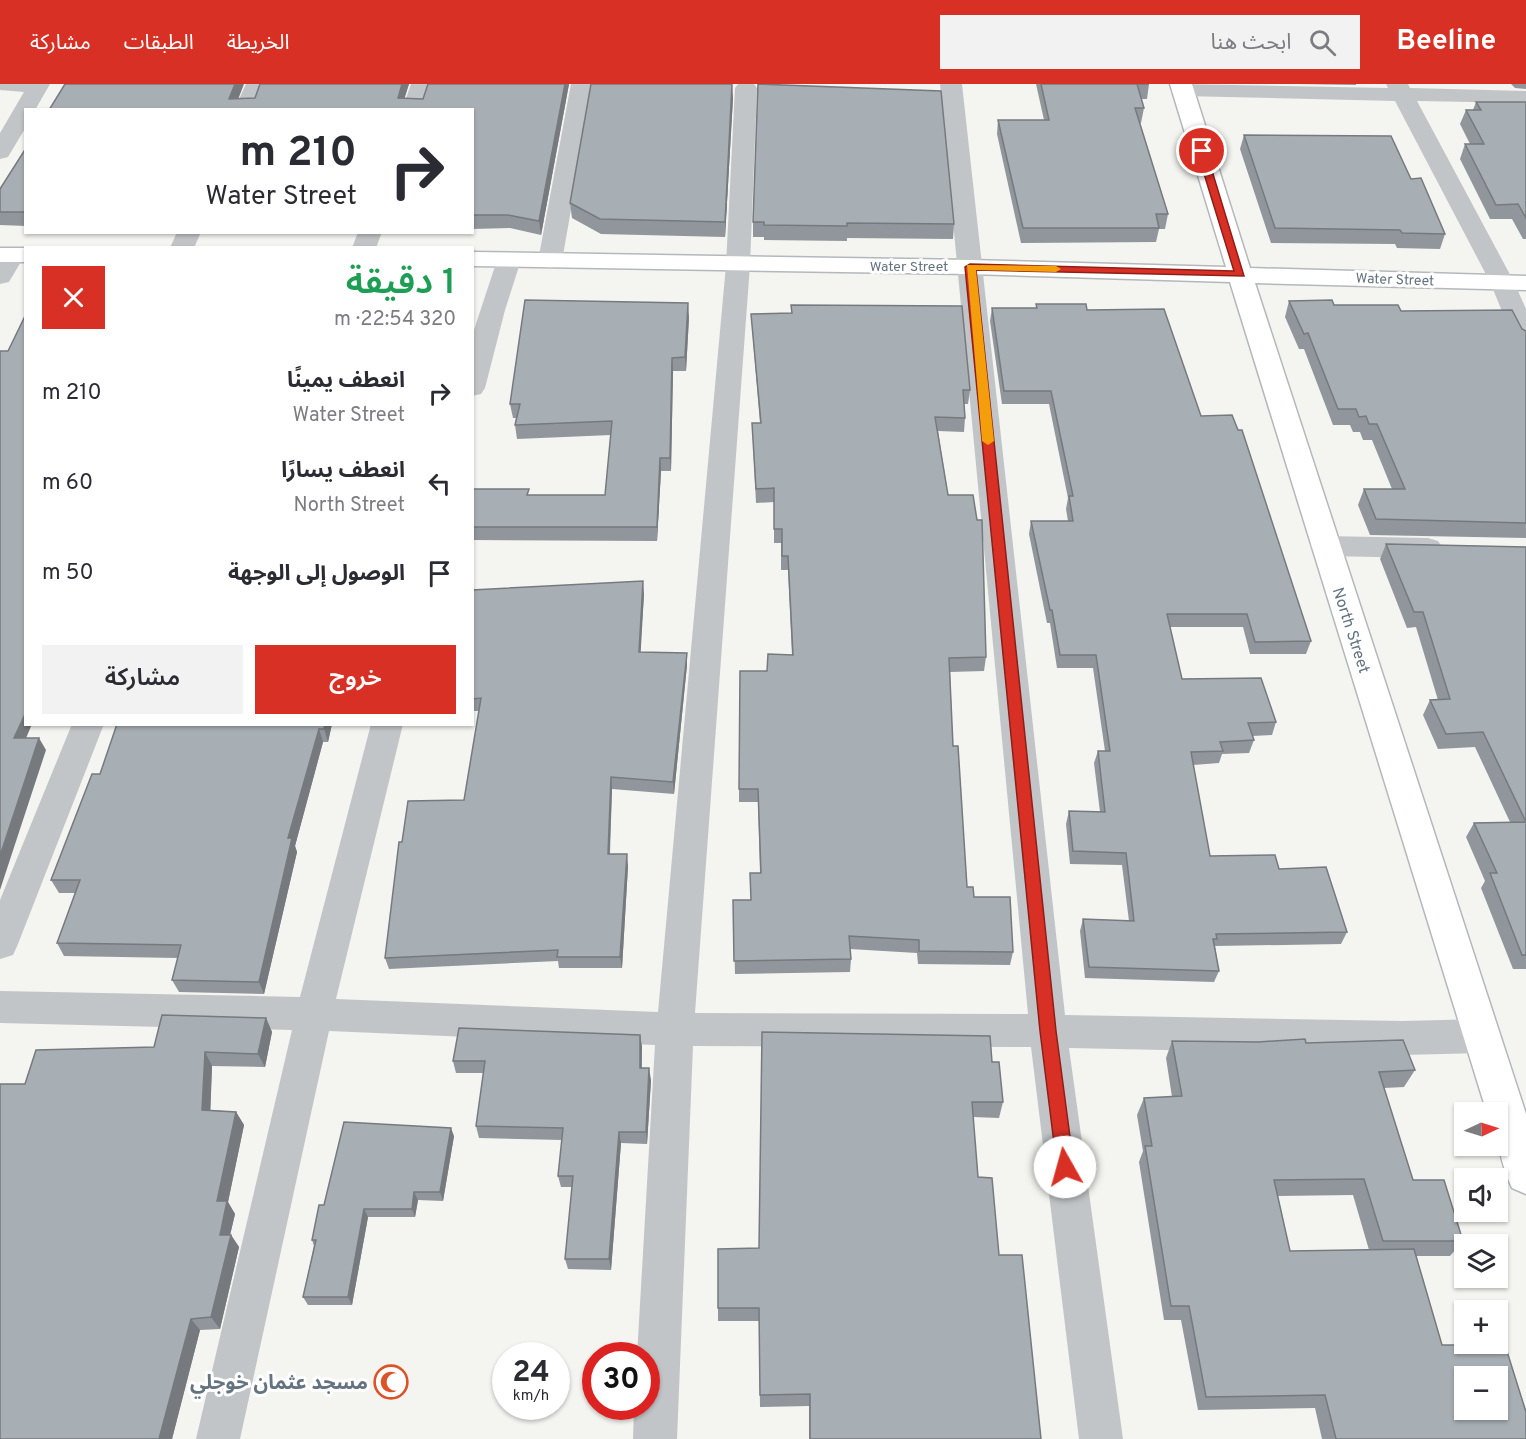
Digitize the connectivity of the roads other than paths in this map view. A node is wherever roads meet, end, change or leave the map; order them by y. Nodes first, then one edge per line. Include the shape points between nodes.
1 (0, 84) edge
2 (256, 84) edge
3 (422, 84) edge
4 (582, 84) edge
5 (38, 86) edge
6 (1182, 87) edge
7 (746, 88) dead end
8 (1400, 90) edge
9 (945, 93) edge
10 (1526, 97) edge
11 (25, 108) edge
12 (246, 108) edge
13 (414, 108) edge
14 (24, 110) edge
15 (0, 152) edge
16 (13, 255) edge
17 (474, 260) edge
18 (509, 260) junction
19 (550, 261) junction
20 (738, 265) junction
21 (970, 267) junction
22 (1240, 274) junction
23 (0, 277) edge
24 (1514, 282) edge
25 (1526, 338) edge
26 (474, 380) edge
27 (1325, 546) junction
28 (1455, 548) edge
29 (87, 726) edge
30 (386, 726) edge
31 (0, 944) edge
32 (0, 1007) edge
33 (314, 1014) junction
34 (675, 1029) junction
35 (1048, 1031) junction
36 (1482, 1036) junction
37 (1526, 1173) edge
38 (218, 1439) edge
39 (655, 1439) edge
40 (1101, 1439) edge

1 - 5 street
2 - 12 street
3 - 13 street
4 - 19 street
5 - 11 street
6 - 8 street
6 - 22 street, North Street
7 - 20 street
8 - 10 street
8 - 24 street
9 - 21 street
14 - 15 street
16 - 23 street
17 - 18 street, Water Street
18 - 19 street, Water Street
18 - 26 street
19 - 20 street, Water Street
20 - 21 street, Water Street
20 - 34 street
21 - 22 street, Water Street
21 - 35 street
22 - 24 street, Water Street
22 - 27 street, North Street
24 - 25 street
27 - 28 street
27 - 36 street, North Street
29 - 31 street
30 - 33 street
32 - 33 street
33 - 34 street
33 - 38 street
34 - 35 street
34 - 39 street
35 - 36 street
35 - 40 street
36 - 37 street, North Street

